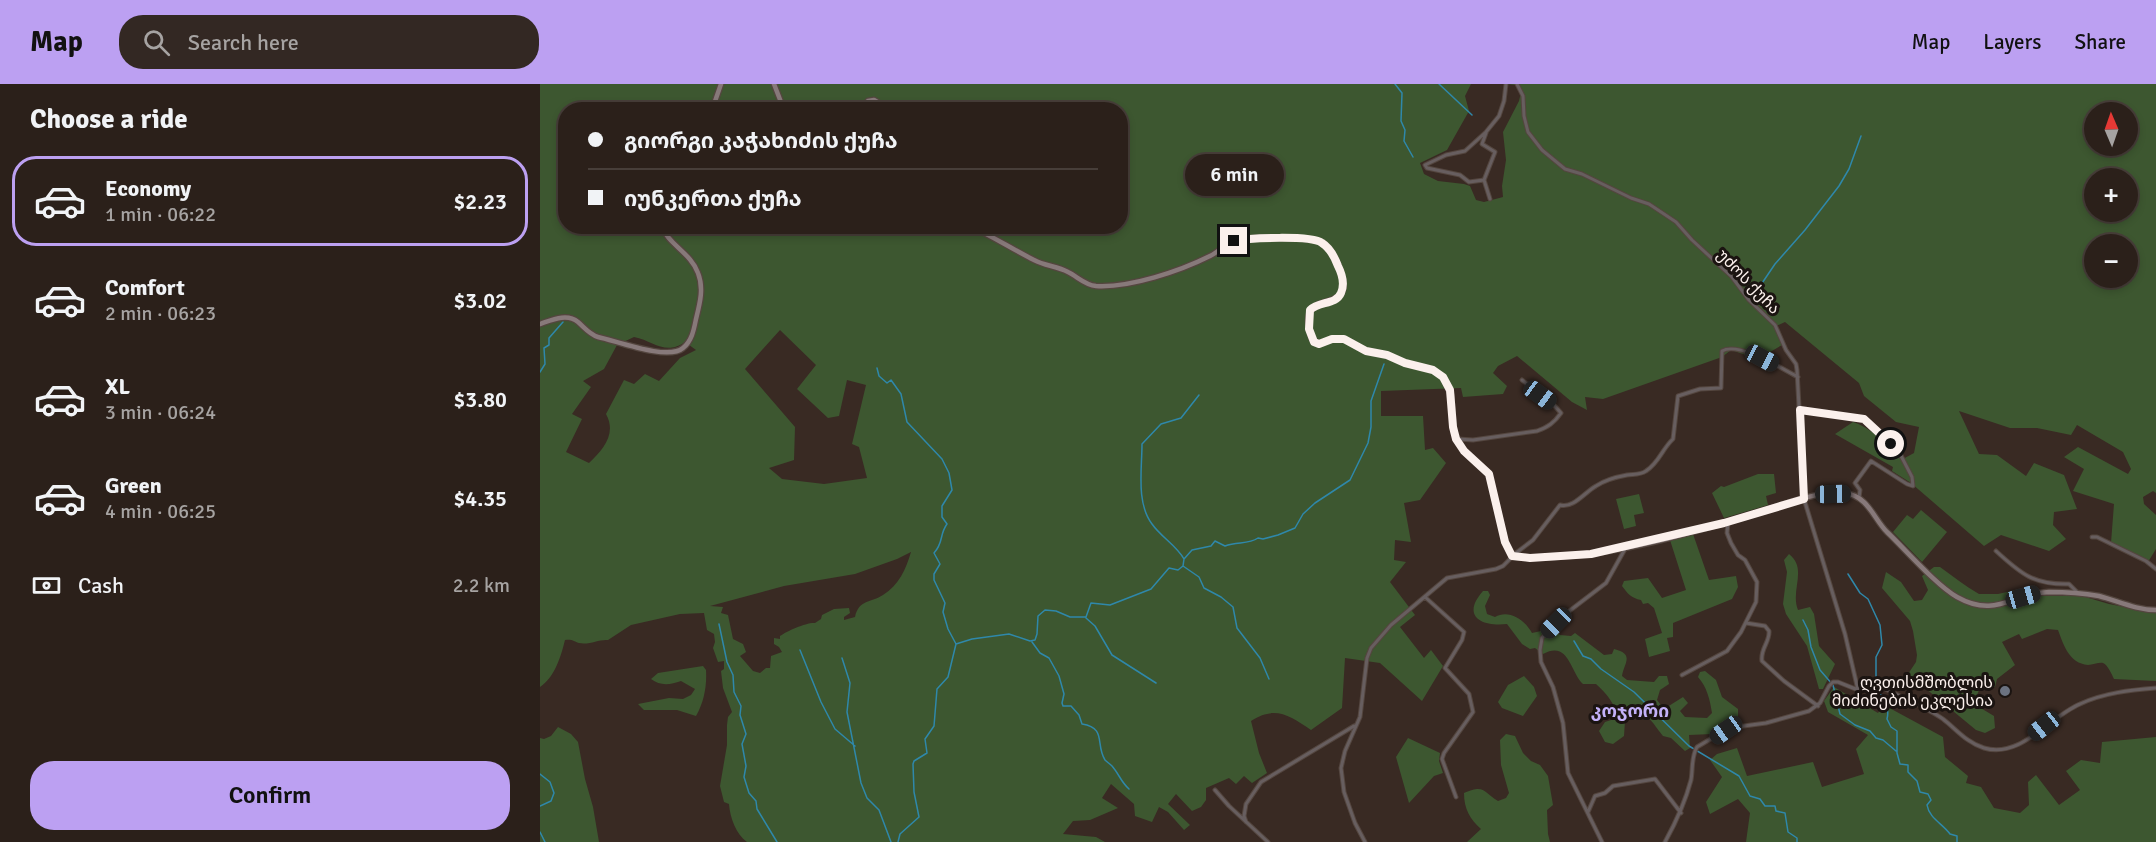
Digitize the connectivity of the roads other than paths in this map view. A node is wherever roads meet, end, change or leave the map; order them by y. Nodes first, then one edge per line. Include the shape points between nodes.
1 (721, 84) edge
2 (774, 84) edge
3 (1506, 84) edge
4 (1517, 84) edge
5 (715, 102) edge
6 (781, 102) edge
7 (1486, 132) junction
8 (1484, 180) junction
9 (1490, 199) dead end
10 (668, 234) edge
11 (988, 234) edge
12 (540, 324) edge
13 (1798, 377) junction
14 (1522, 380) dead end
15 (1800, 410) junction
16 (1456, 439) junction
17 (1804, 499) junction
18 (1859, 499) junction
19 (1728, 522) junction
20 (2092, 537) dead end
21 (1626, 547) junction
22 (1996, 551) dead end
23 (1512, 556) junction
24 (2156, 569) edge
25 (2079, 593) junction
26 (1425, 597) junction
27 (2156, 610) edge
28 (1746, 623) junction
29 (1682, 675) dead end
30 (2156, 688) edge
31 (1858, 690) junction
32 (1818, 705) junction
33 (1356, 725) junction
34 (1215, 790) dead end
35 (1456, 797) dead end
36 (1588, 812) junction
37 (1681, 813) junction
38 (1246, 822) junction
39 (1268, 842) edge
40 (1365, 842) edge
41 (1602, 842) edge
42 (1665, 842) edge

1 - 5 main road
2 - 6 main road
3 - 7 street via 1499,116
4 - 13 street, უძოს ქუჩა via 1523,96 1528,132 1542,150 1565,169 1648,204 1676,222 1775,325 1796,364
7 - 8 street via 1482,144 1495,152
7 - 8 street via 1465,151 1425,165 1460,175 1469,182
8 - 9 street
10 - 12 main road via 692,260 701,282 695,325 684,348 663,352 598,337 567,317
11 - 16 main road via 1039,263 1063,269 1096,286 1148,279 1239,240 1319,241 1338,264 1343,288 1335,300 1310,310 1311,339 1319,344 1344,339 1366,351 1437,372 1450,390
13 - 15 street, უძოს ქუჩა
13 - 23 street via 1736,349 1722,351 1721,388 1678,396 1673,439 1656,463 1642,473 1605,481 1571,504 1560,505 1533,540
14 - 16 street via 1561,413 1555,421 1537,430
15 - 17 street, უძოს ქუჩა
15 - 18 street via 1864,419 1896,448 1913,486 1871,461 1855,483 1860,490
16 - 23 main road via 1489,474
17 - 18 main road via 1847,493
17 - 19 main road
17 - 31 street, უძოს ქუჩა
18 - 25 main road via 1957,597 1992,606 2036,593
19 - 21 main road
19 - 28 street via 1731,543 1757,582 1756,602
20 - 24 street
21 - 23 main road via 1581,556
21 - 36 street via 1606,583 1547,632 1540,650 1563,723 1567,771
22 - 25 street via 2029,578 2047,584 2069,584
23 - 26 street via 1496,569 1450,576
25 - 27 main road
26 - 33 street via 1377,638 1371,648
26 - 35 street via 1464,632 1445,668 1469,694 1473,712 1442,759
28 - 29 street via 1727,651
28 - 32 street via 1765,626 1769,631 1762,661
30 - 31 street via 2080,704 2016,747 2003,750 1973,744 1935,715 1882,687 1873,685
31 - 32 street via 1835,682
32 - 37 street via 1790,718 1729,728 1697,747
33 - 38 street via 1260,782 1246,804
33 - 40 street via 1345,751 1341,779
34 - 38 street
36 - 37 street via 1595,796 1613,786 1655,779
36 - 41 street
37 - 42 street
38 - 39 street

